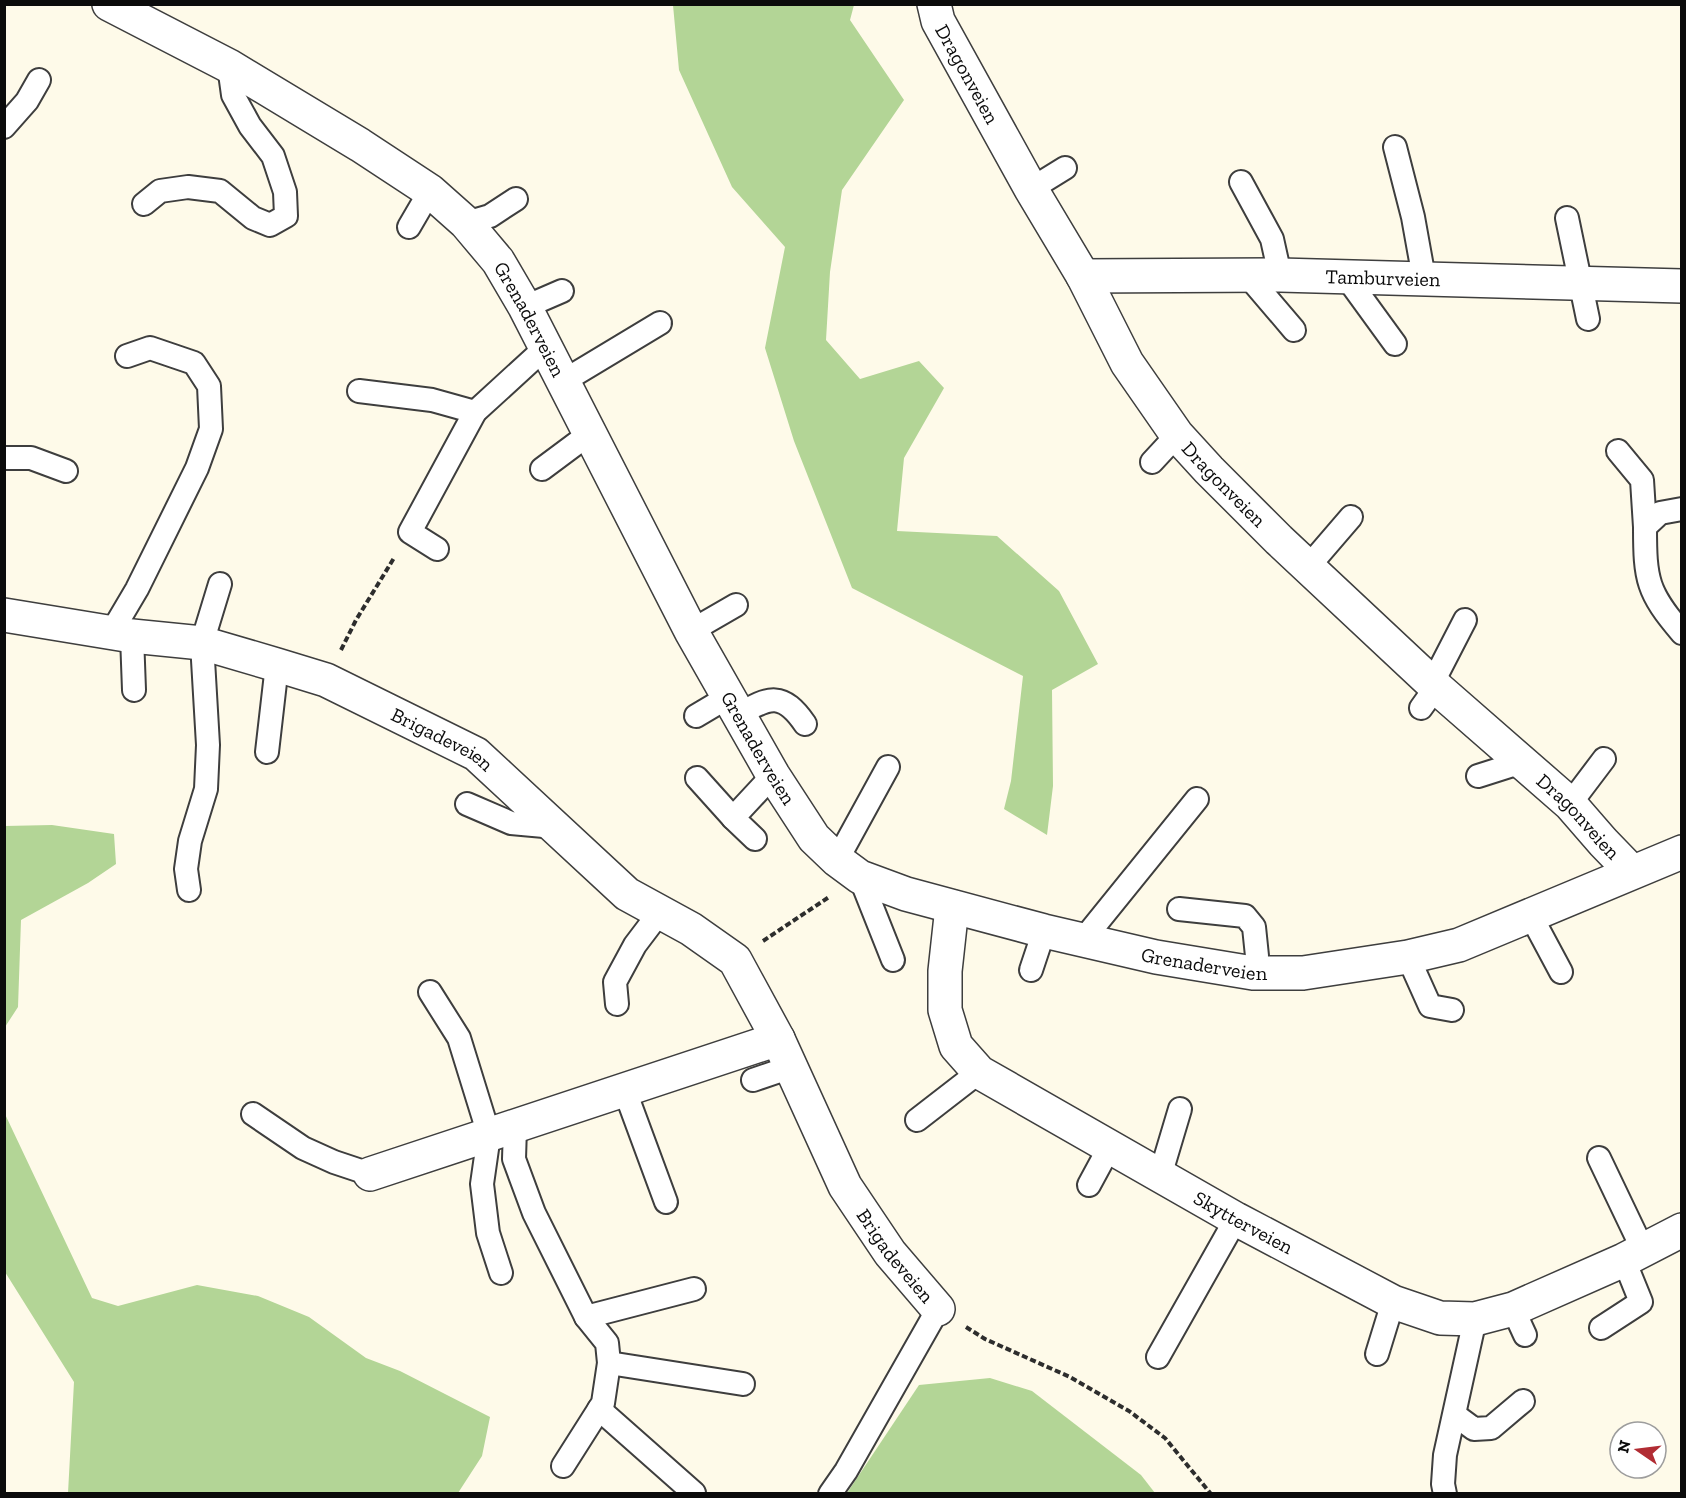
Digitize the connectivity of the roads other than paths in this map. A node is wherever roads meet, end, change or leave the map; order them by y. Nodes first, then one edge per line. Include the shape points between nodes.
1 (109, 4) edge
2 (934, 4) edge
3 (229, 66) junction
4 (39, 80) dead end
5 (4, 127) edge
6 (1395, 147) dead end
7 (1065, 168) dead end
8 (1241, 182) dead end
9 (1031, 189) junction
10 (430, 191) junction
11 (516, 199) dead end
12 (144, 204) dead end
13 (1566, 218) dead end
14 (466, 223) junction
15 (409, 227) dead end
16 (1264, 275) junction
17 (1083, 276) junction
18 (1347, 278) junction
19 (1424, 278) junction
20 (1579, 282) junction
21 (1682, 286) edge
22 (562, 291) dead end
23 (525, 307) junction
24 (1588, 319) dead end
25 (660, 323) dead end
26 (1294, 330) dead end
27 (1395, 344) dead end
28 (545, 348) junction
29 (127, 356) dead end
30 (562, 382) junction
31 (359, 391) dead end
32 (475, 412) junction
33 (589, 434) junction
34 (1177, 435) junction
35 (1618, 451) dead end
36 (4, 458) edge
37 (1152, 462) dead end
38 (542, 469) dead end
39 (66, 471) dead end
40 (1682, 509) edge
41 (1351, 517) dead end
42 (1645, 527) junction
43 (437, 549) dead end
44 (1308, 567) junction
45 (220, 584) dead end
46 (736, 605) dead end
47 (4, 615) edge
48 (1465, 620) dead end
49 (691, 631) junction
50 (1682, 633) edge
51 (122, 635) junction
52 (202, 643) junction
53 (277, 665) junction
54 (134, 690) dead end
55 (1430, 693) junction
56 (733, 706) junction
57 (696, 716) dead end
58 (805, 724) dead end
59 (267, 753) dead end
60 (1604, 759) dead end
61 (1522, 762) junction
62 (888, 767) dead end
63 (773, 775) junction
64 (1478, 776) dead end
65 (697, 778) dead end
66 (1197, 799) dead end
67 (467, 804) dead end
68 (1570, 804) junction
69 (733, 818) junction
70 (555, 827) junction
71 (755, 839) dead end
72 (1682, 852) edge
73 (848, 869) junction
74 (1632, 872) junction
75 (189, 890) dead end
76 (952, 907) junction
77 (1179, 909) dead end
78 (660, 912) junction
79 (1531, 916) junction
80 (1044, 931) junction
81 (1083, 940) junction
82 (1408, 957) junction
83 (892, 960) dead end
84 (1031, 970) dead end
85 (1561, 972) dead end
86 (1253, 973) junction
87 (430, 992) dead end
88 (617, 1004) dead end
89 (1452, 1010) dead end
90 (785, 1053) junction
91 (980, 1072) junction
92 (753, 1080) dead end
93 (625, 1091) junction
94 (1180, 1109) dead end
95 (253, 1114) dead end
96 (917, 1120) dead end
97 (502, 1131) junction
98 (1109, 1148) junction
99 (1599, 1158) dead end
100 (370, 1174) joint
101 (1160, 1176) junction
102 (1089, 1185) dead end
103 (666, 1202) dead end
104 (1236, 1219) junction
105 (1682, 1230) edge
106 (1633, 1255) junction
107 (501, 1273) dead end
108 (694, 1289) dead end
109 (1393, 1302) junction
110 (938, 1309) joint
111 (586, 1317) junction
112 (1475, 1319) junction
113 (1601, 1328) dead end
114 (1377, 1354) dead end
115 (1158, 1357) dead end
116 (609, 1363) junction
117 (743, 1384) dead end
118 (1523, 1401) dead end
119 (599, 1409) junction
120 (1455, 1415) junction
121 (563, 1466) dead end
122 (1444, 1470) junction
123 (694, 1493) edge
124 (830, 1494) edge
125 (1428, 1494) edge
126 (1445, 1494) edge

1 - 3 street, Grenaderveien
2 - 9 street, Dragonveien via 938,21
3 - 10 street, Grenaderveien
3 - 12 lane via 233,95 273,156 285,192 286,216 270,225 253,218 220,191 188,187 160,191
4 - 5 lane
6 - 19 lane
7 - 9 lane
8 - 16 lane via 1272,239
9 - 17 street, Dragonveien
10 - 14 street, Grenaderveien
10 - 15 lane
11 - 14 lane via 490,216
13 - 20 lane
14 - 23 street, Grenaderveien via 498,261
16 - 17 street, Tamburveien
16 - 18 street, Tamburveien
16 - 26 lane
17 - 34 street, Dragonveien via 1127,363
18 - 19 street, Tamburveien
18 - 27 lane
19 - 20 street, Tamburveien
20 - 21 street, Tamburveien
20 - 24 lane
22 - 23 lane
23 - 28 street, Grenaderveien
25 - 30 lane
28 - 30 street, Grenaderveien
28 - 32 lane
29 - 51 lane via 150,348 194,363 209,386 211,429 197,468 137,590
30 - 33 street, Grenaderveien
31 - 32 lane via 432,400
32 - 43 lane via 410,532
33 - 38 lane
33 - 49 street, Grenaderveien
34 - 37 lane
34 - 44 street, Dragonveien
35 - 42 lane via 1642,480
36 - 39 lane via 31,458
40 - 42 lane via 1660,513
41 - 44 lane
42 - 50 lane via 1645,566 1650,588 1661,609
44 - 55 street, Dragonveien
45 - 52 lane
46 - 49 lane
47 - 51 street, Brigadeveien
48 - 55 lane
49 - 56 street, Grenaderveien
51 - 52 street, Brigadeveien
51 - 54 lane
52 - 53 street, Brigadeveien
52 - 75 lane via 208,745 206,789 190,841 186,869
53 - 59 lane
53 - 70 street, Brigadeveien via 326,680 476,754
55 - 61 street, Dragonveien
56 - 57 lane
56 - 58 lane via 777,699 794,708
56 - 63 street, Grenaderveien
60 - 68 lane
61 - 64 lane
61 - 68 street, Dragonveien
62 - 73 lane
63 - 69 lane
63 - 73 street, Grenaderveien via 814,838
65 - 69 lane
66 - 81 lane
67 - 70 lane via 511,823
68 - 74 street, Dragonveien
69 - 71 lane
70 - 78 street, Brigadeveien via 627,894
72 - 74 street, Grenaderveien
73 - 76 street, Grenaderveien via 906,894
73 - 83 lane
74 - 79 street, Grenaderveien
76 - 80 street, Grenaderveien
76 - 91 street, Skytterveien via 945,1010 956,1046
77 - 86 lane via 1245,916 1254,927 1257,956
78 - 88 lane via 635,945 615,982
78 - 90 street, Brigadeveien via 735,960
79 - 82 street, Grenaderveien via 1459,945
79 - 85 lane
80 - 81 street, Grenaderveien
80 - 84 lane
81 - 86 street, Grenaderveien via 1185,963
82 - 86 street, Grenaderveien via 1303,973
82 - 89 lane via 1430,1006
87 - 97 lane via 459,1038
90 - 92 lane
90 - 93 street
90 - 110 street, Brigadeveien via 845,1186 890,1253
91 - 96 lane
91 - 98 street, Skytterveien
93 - 97 street
93 - 103 lane
94 - 101 lane
95 - 100 lane via 303,1148
97 - 100 street
97 - 107 lane via 482,1184 488,1233
97 - 111 lane via 534,1213
98 - 101 street, Skytterveien
98 - 102 lane
99 - 106 lane
101 - 104 street, Skytterveien
104 - 109 street, Skytterveien
104 - 115 lane
105 - 106 street, Skytterveien
106 - 112 street, Skytterveien via 1519,1322
106 - 113 lane via 1641,1302
108 - 111 lane
109 - 112 street, Skytterveien via 1440,1318
109 - 114 lane
110 - 124 lane, Brigadeveien
111 - 116 lane via 607,1343
112 - 120 lane
116 - 117 lane
116 - 119 lane
118 - 120 lane via 1491,1428 1473,1429
119 - 121 lane
119 - 123 lane
120 - 122 lane
122 - 125 lane
122 - 126 lane

